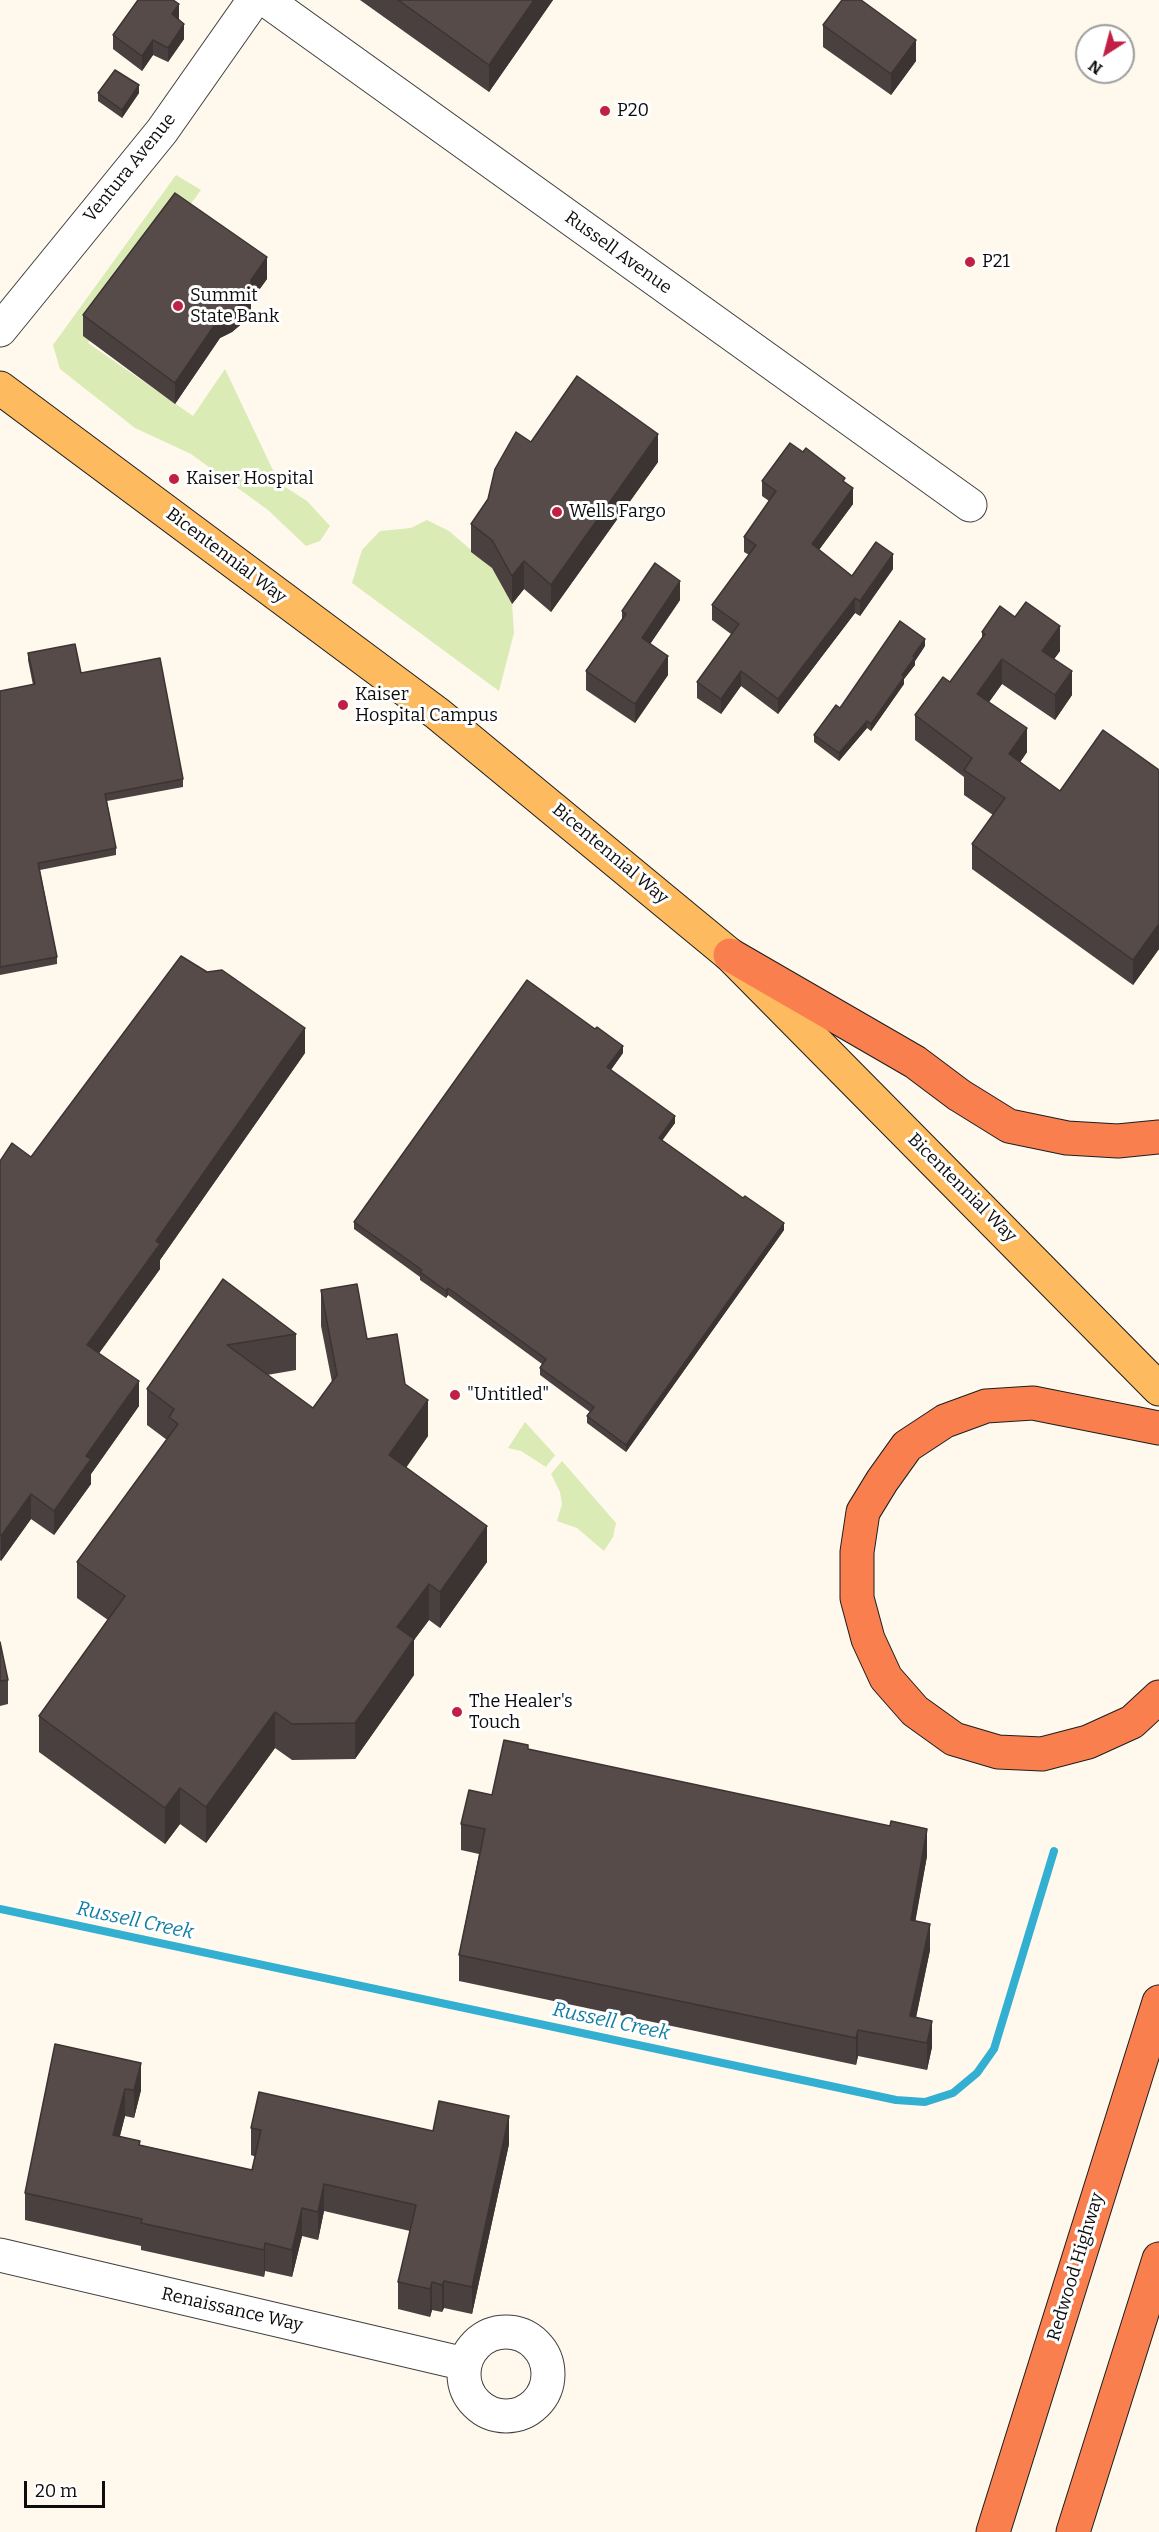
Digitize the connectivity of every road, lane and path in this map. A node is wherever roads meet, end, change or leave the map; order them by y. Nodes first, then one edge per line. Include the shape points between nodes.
1 (254, 0) edge
2 (266, 0) edge
3 (0, 330) edge
4 (0, 388) edge
5 (970, 505) dead end
6 (730, 955) junction
7 (1159, 1137) edge
8 (1159, 1389) edge
9 (1159, 1428) edge
10 (1159, 1697) edge
11 (1159, 2002) edge
12 (0, 2255) edge
13 (1159, 2259) edge
14 (465, 2364) dead end
15 (993, 2532) edge
16 (1073, 2532) edge

1 - 3 street, Ventura Avenue via 162,131
2 - 5 street, Russell Avenue
4 - 6 main road, Bicentennial Way via 438,714
6 - 7 highway via 915,1062 1009,1126 1067,1138 1118,1141
6 - 8 main road, Bicentennial Way
9 - 10 highway via 1033,1403 986,1406 945,1421 907,1446 863,1512 857,1552 857,1598 868,1640 886,1678 915,1711 954,1739 998,1752 1042,1754 1088,1742 1132,1722
11 - 15 highway, Redwood Highway
12 - 14 street, Renaissance Way
13 - 16 highway

